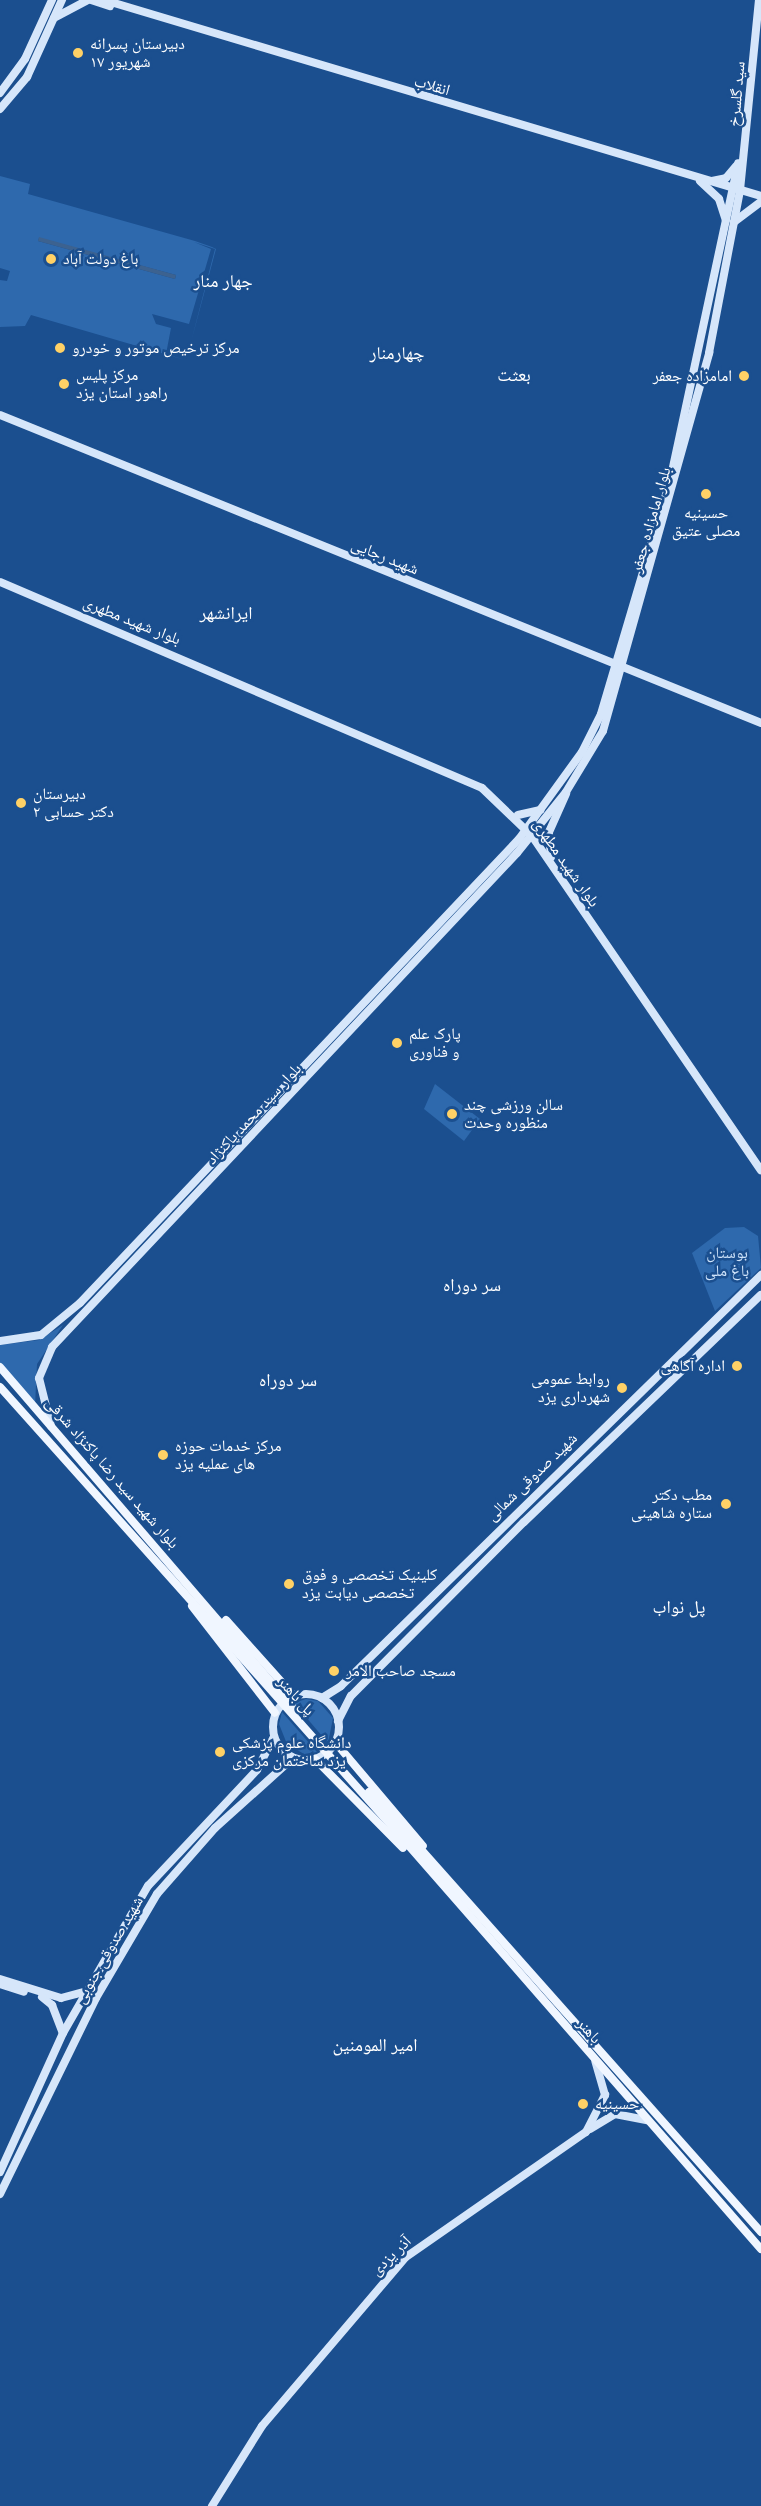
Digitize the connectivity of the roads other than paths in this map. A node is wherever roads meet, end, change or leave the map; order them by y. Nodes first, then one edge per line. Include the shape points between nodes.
1 (47, 0) edge
2 (52, 0) edge
3 (62, 0) edge
4 (90, 0) edge
5 (104, 0) edge
6 (757, 0) edge
7 (123, 7) junction
8 (49, 18) junction
9 (19, 68) junction
10 (30, 72) junction
11 (0, 93) edge
12 (0, 109) edge
13 (738, 162) junction
14 (697, 178) junction
15 (709, 181) junction
16 (737, 189) junction
17 (761, 196) edge
18 (761, 202) edge
19 (730, 218) junction
20 (0, 414) edge
21 (0, 582) edge
22 (624, 650) junction
23 (604, 661) junction
24 (615, 666) junction
25 (624, 669) junction
26 (637, 674) junction
27 (612, 675) junction
28 (619, 685) junction
29 (761, 723) edge
30 (566, 792) junction
31 (544, 808) junction
32 (518, 817) junction
33 (531, 832) junction
34 (519, 839) junction
35 (517, 853) junction
36 (549, 856) junction
37 (446, 916) junction
38 (453, 922) junction
39 (761, 1166) edge
40 (761, 1170) edge
41 (761, 1275) edge
42 (761, 1295) edge
43 (80, 1303) junction
44 (87, 1309) junction
45 (0, 1341) edge
46 (0, 1367) edge
47 (0, 1387) edge
48 (52, 1427) junction
49 (194, 1597) junction
50 (276, 1677) junction
51 (341, 1686) junction
52 (260, 1690) junction
53 (294, 1696) junction
54 (351, 1696) junction
55 (322, 1698) junction
56 (275, 1713) junction
57 (338, 1720) junction
58 (274, 1737) junction
59 (335, 1742) junction
60 (346, 1756) junction
61 (293, 1758) junction
62 (315, 1759) junction
63 (257, 1770) junction
64 (329, 1770) junction
65 (267, 1780) junction
66 (398, 1829) joint
67 (432, 1867) junction
68 (0, 1979) edge
69 (0, 1984) edge
70 (84, 1991) junction
71 (63, 2033) junction
72 (595, 2061) junction
73 (651, 2122) junction
74 (586, 2132) junction
75 (0, 2172) edge
76 (0, 2194) edge
77 (761, 2232) edge
78 (761, 2249) edge
79 (212, 2506) edge

1 - 8 main road
2 - 8 main road
3 - 8 main road
4 - 7 main road
4 - 8 main road
5 - 7 main road
6 - 13 main road, سید گلسرخ
6 - 16 main road, سید گلسرخ
7 - 14 main road, انقلاب
8 - 9 main road
8 - 10 main road
9 - 10 main road via 27,66
9 - 11 main road
10 - 12 main road
13 - 15 main road via 726,178
13 - 16 main road, سید گلسرخ
14 - 15 main road, انقلاب
14 - 19 main road via 719,199
15 - 16 main road, انقلاب
16 - 17 main road, انقلاب
16 - 19 main road, بلوار امامزاده جعفر
18 - 19 main road
19 - 22 main road, بلوار امامزاده جعفر via 709,353
20 - 23 main road, شهید رجایی
21 - 32 main road, بلوار شهید مطهری via 462,777
22 - 23 main road
22 - 24 main road, بلوار امامزاده جعفر
22 - 25 main road, بلوار امامزاده جعفر
22 - 26 main road
23 - 24 main road, شهید رجایی
23 - 27 main road
24 - 25 main road, شهید رجایی
24 - 27 main road, بلوار امامزاده جعفر
25 - 26 main road, شهید رجایی
25 - 28 main road, بلوار امامزاده جعفر
26 - 28 main road
26 - 29 main road, شهید رجایی
27 - 31 main road, بلوار امامزاده جعفر via 596,726
28 - 30 main road, بلوار امامزاده جعفر via 603,731
30 - 33 main road, بلوار امامزاده جعفر
30 - 36 main road via 549,832
31 - 32 main road
31 - 33 main road, بلوار امامزاده جعفر
32 - 33 main road, بلوار شهید مطهری
32 - 34 main road
33 - 34 main road, بلوار سید محمد پاکنژاد
33 - 35 main road, بلوار سید محمد پاکنژاد
33 - 36 main road, بلوار شهید مطهری
34 - 37 main road, بلوار سید محمد پاکنژاد
35 - 36 main road via 531,848
35 - 38 main road, بلوار سید محمد پاکنژاد
36 - 39 main road, بلوار شهید مطهری
36 - 40 main road, بلوار شهید مطهری
37 - 38 main road
37 - 43 main road, بلوار سید محمد پاکنژاد
38 - 44 main road, بلوار سید محمد پاکنژاد
41 - 51 main road, شهید صدوقی شمالی
42 - 54 main road, شهید صدوقی شمالی
43 - 44 main road
43 - 45 main road, بلوار سید محمد پاکنژاد via 41,1335
44 - 48 main road, بلوار سید محمد پاکنژاد via 52,1347 39,1378
46 - 48 main road, بلوار شهید سید رضا پاکنژاد شرقی
47 - 49 main road, بلوار شهید سید رضا پاکنژاد شرقی
48 - 49 main road, بلوار شهید سید رضا پاکنژاد شرقی
49 - 50 main road
49 - 52 main road via 200,1619
49 - 66 main road, پل باهنر, bridge
50 - 52 main road
50 - 53 main road
51 - 54 main road
51 - 55 main road, شهید صدوقی شمالی
52 - 56 main road
53 - 55 main road
53 - 56 main road
54 - 57 main road, شهید صدوقی شمالی
55 - 57 main road
56 - 58 main road
57 - 59 main road
58 - 61 main road
58 - 63 main road, شهید صدوقی جنوبی
59 - 60 main road
59 - 62 main road
60 - 64 main road
60 - 67 main road via 407,1824
61 - 62 main road
61 - 65 main road, شهید صدوقی جنوبی
62 - 64 main road
63 - 65 main road
63 - 70 main road, شهید صدوقی جنوبی via 148,1886
64 - 67 main road
65 - 76 main road, شهید صدوقی جنوبی via 215,1828 139,1922
66 - 67 main road, باهنر
67 - 72 main road, باهنر
67 - 77 main road, باهنر
68 - 70 main road via 61,1998
69 - 71 main road via 50,2001
70 - 71 main road, شهید صدوقی جنوبی
71 - 75 main road, شهید صدوقی جنوبی
72 - 73 main road, باهنر
72 - 74 main road, آذر یزدی via 605,2095
73 - 74 main road via 628,2113 615,2114
73 - 78 main road, باهنر
74 - 79 main road, آذر یزدی via 406,2257 262,2426

